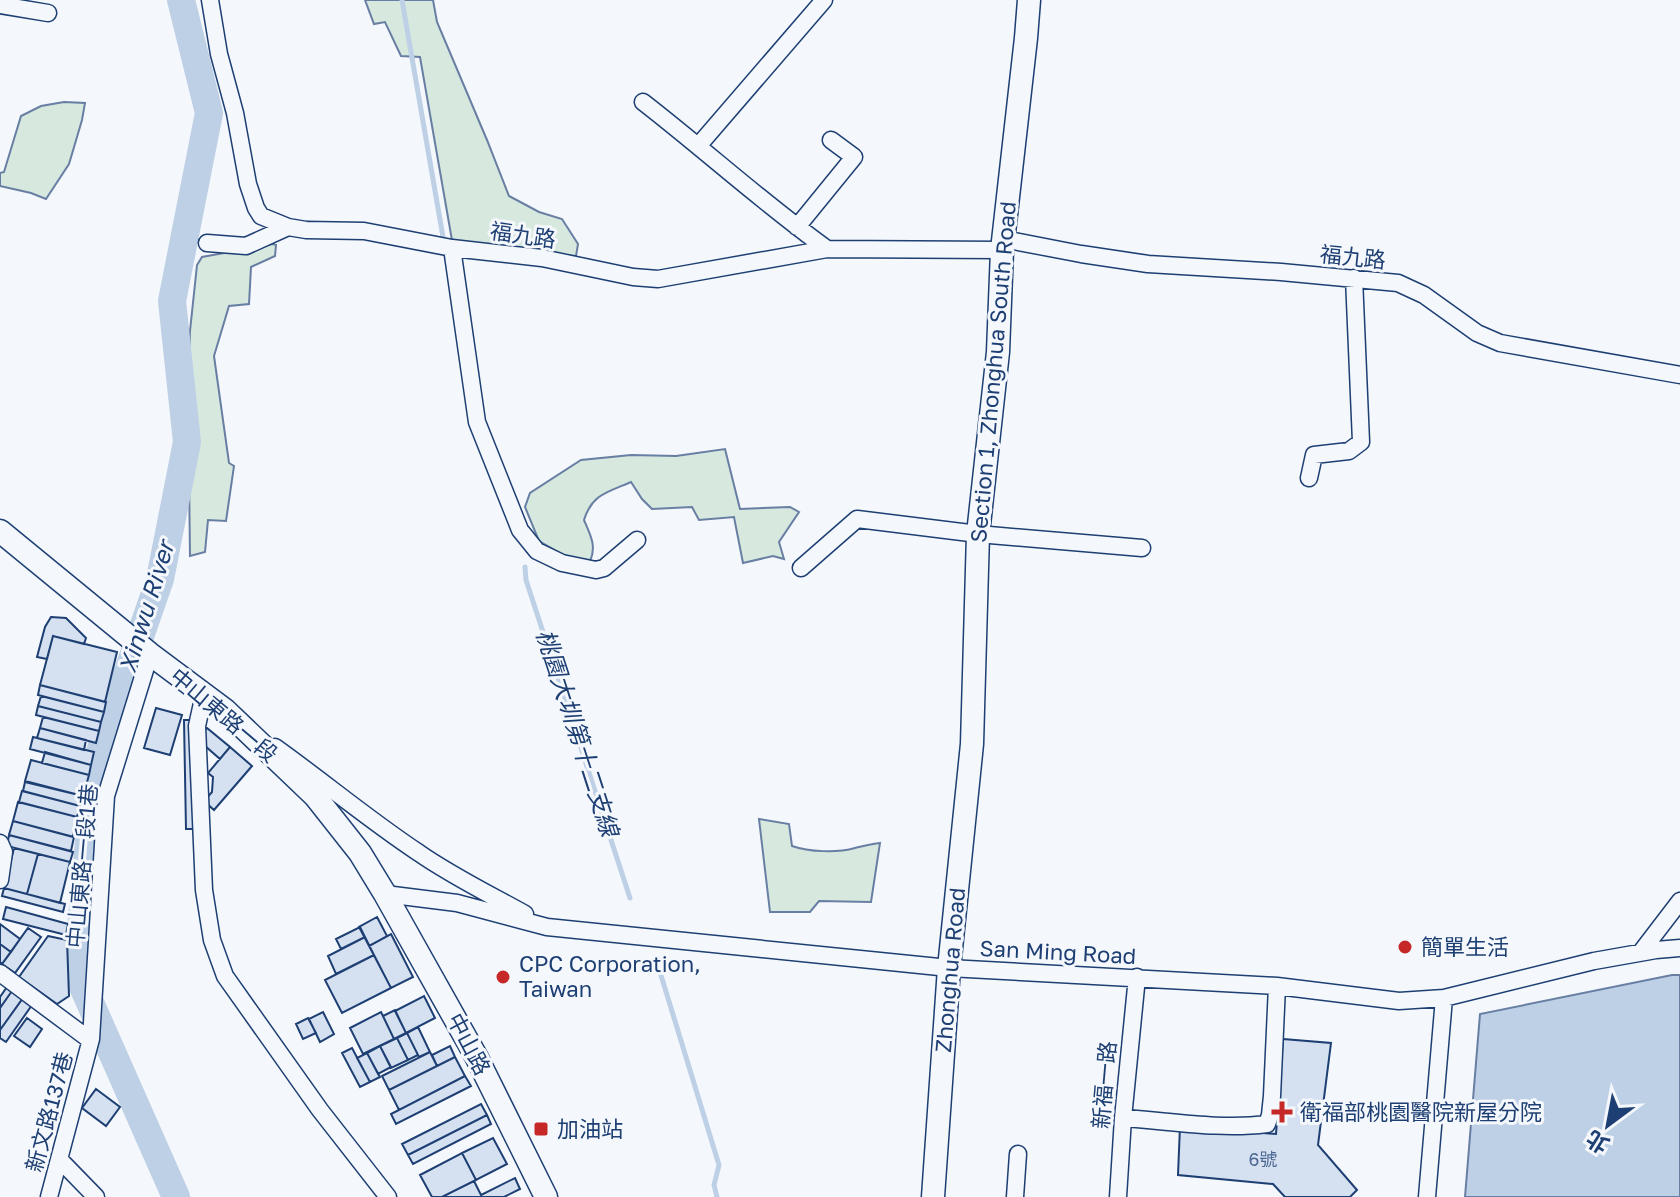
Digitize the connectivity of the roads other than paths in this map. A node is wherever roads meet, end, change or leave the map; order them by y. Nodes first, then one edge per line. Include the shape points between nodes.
1 (210, 0) edge
2 (824, 0) edge
3 (1029, 0) edge
4 (0, 5) edge
5 (48, 13) dead end
6 (643, 102) dead end
7 (831, 140) dead end
8 (699, 145) junction
9 (288, 227) junction
10 (797, 227) junction
11 (207, 243) dead end
12 (1003, 244) junction
13 (452, 248) junction
14 (827, 249) junction
15 (1354, 278) junction
16 (1680, 375) edge
17 (1309, 478) dead end
18 (0, 531) edge
19 (978, 534) junction
20 (637, 540) dead end
21 (1142, 548) dead end
22 (801, 568) dead end
23 (150, 654) junction
24 (204, 694) junction
25 (225, 710) junction
26 (972, 744) joint
27 (0, 843) edge
28 (0, 880) edge
29 (385, 894) junction
30 (1680, 901) edge
31 (547, 927) junction
32 (1680, 948) edge
33 (1641, 952) junction
34 (949, 968) junction
35 (0, 973) edge
36 (1137, 977) junction
37 (1277, 986) junction
38 (1444, 998) junction
39 (91, 1040) junction
40 (1123, 1118) junction
41 (1018, 1154) dead end
42 (59, 1159) junction
43 (49, 1197) edge
44 (96, 1197) edge
45 (388, 1197) edge
46 (546, 1197) edge
47 (933, 1197) edge
48 (1015, 1197) edge
49 (1118, 1197) edge
50 (1427, 1197) edge

1 - 9 street, 福九路 via 256,208 261,216
2 - 8 street
3 - 12 main road, Section 1, Zhonghua South Road
4 - 5 street
6 - 8 street
7 - 10 street via 854,157
8 - 10 street
9 - 11 street via 246,246
9 - 13 street, 福九路 via 364,231
10 - 14 street
12 - 14 street, 福九路
12 - 15 street, 福九路 via 1148,264
12 - 19 main road, Section 1, Zhonghua South Road via 998,352
13 - 14 street, 福九路 via 658,279
13 - 20 street via 477,422 520,530 537,551 596,570
15 - 16 street, 福九路 via 1404,285 1500,343
15 - 17 street via 1361,442 1349,451 1314,455
18 - 23 main road, 中山東路一段
19 - 21 street
19 - 22 street via 857,519
19 - 26 main road, Section 1, Zhonghua South Road
23 - 24 main road, 中山東路一段
23 - 39 street, 中山東路一段1巷 via 106,796
24 - 25 main road, 中山東路一段
24 - 45 street via 197,726 204,890 212,940 225,976
25 - 29 main road, 中山東路一段 via 315,796
25 - 31 street via 421,855
26 - 34 main road, Zhonghua Road
27 - 28 street
29 - 31 street, San Ming Road via 457,903
29 - 46 main road, 中山路 via 477,1058
30 - 33 street
31 - 34 street, San Ming Road
32 - 33 street, San Ming Road
33 - 38 street, San Ming Road
34 - 36 street, San Ming Road
34 - 47 main road, Zhonghua Road
35 - 39 street
36 - 37 street, San Ming Road
36 - 40 street, 新福一路
37 - 38 street, San Ming Road via 1399,1001
37 - 40 street via 1267,1124
38 - 50 street
39 - 42 street, 新文路137巷
40 - 49 street, 新福一路
41 - 48 street
42 - 43 street, 新文路137巷
42 - 44 street

